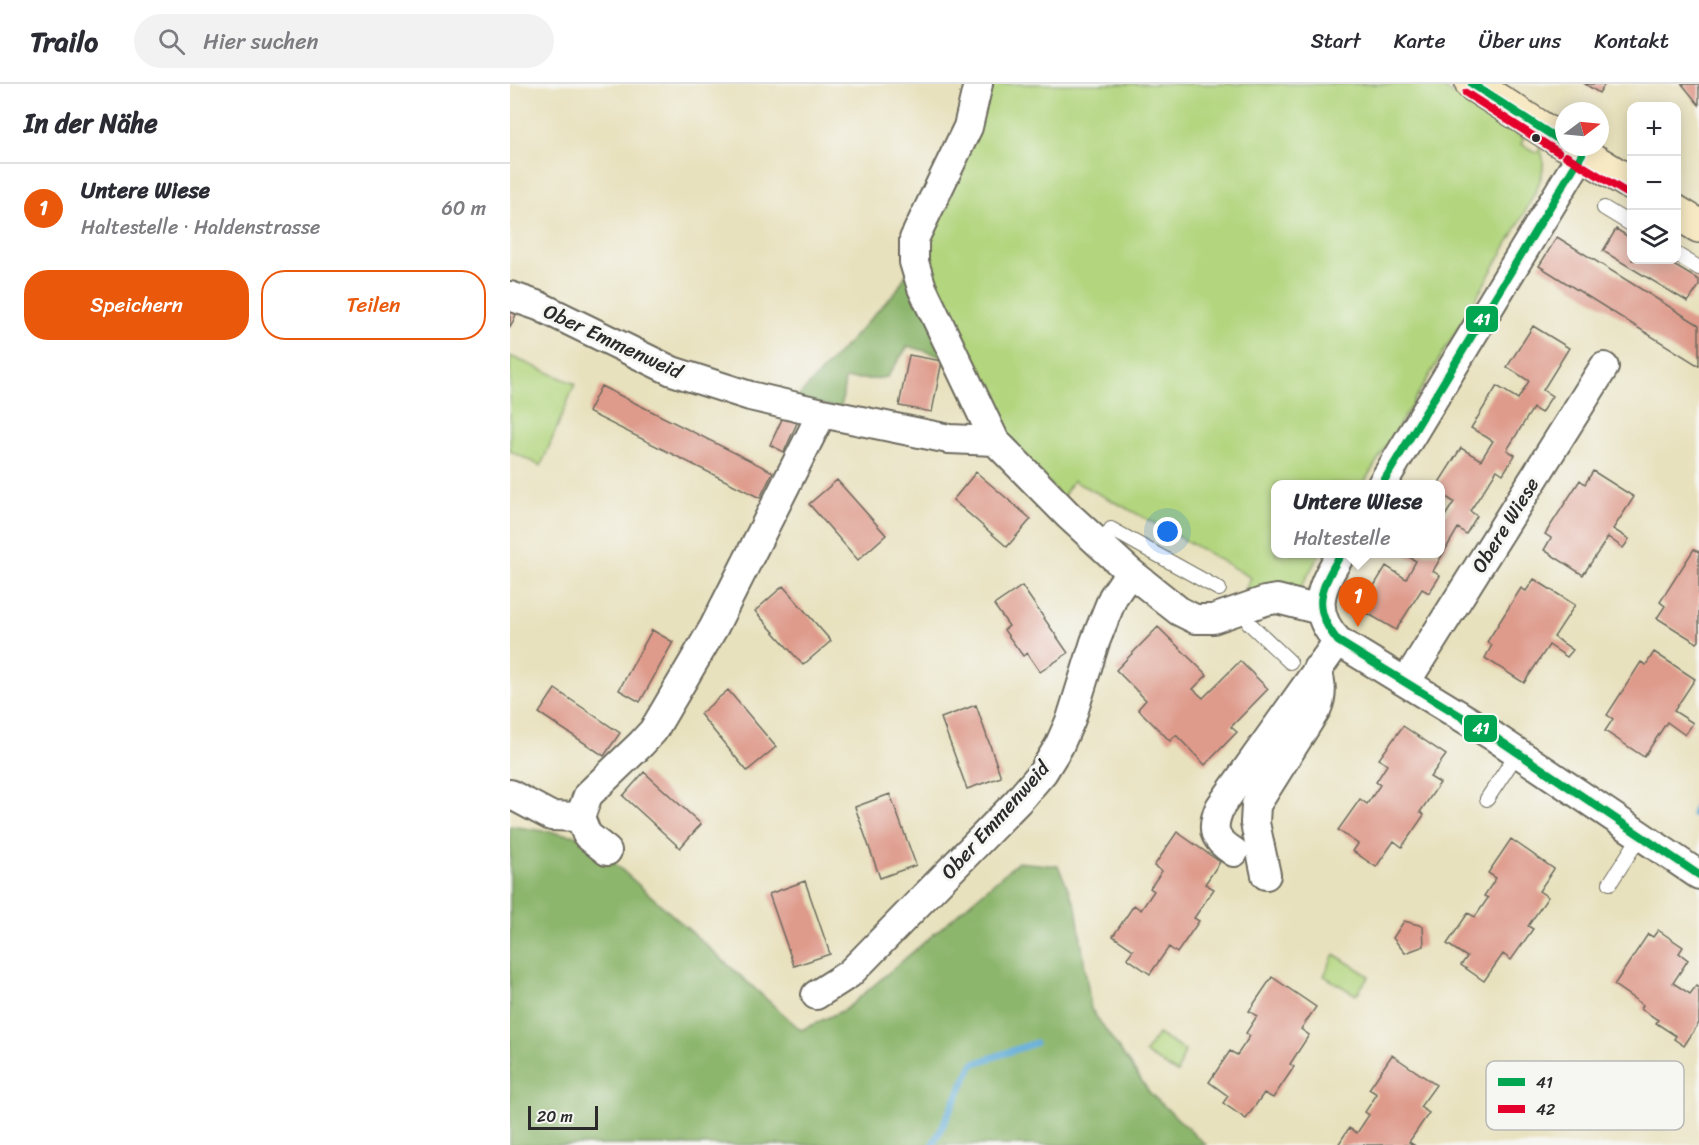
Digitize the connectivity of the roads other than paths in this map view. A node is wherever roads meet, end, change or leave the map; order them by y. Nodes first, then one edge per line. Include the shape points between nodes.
1 (978, 84) edge
2 (1472, 84) edge
3 (1555, 137) edge
4 (1567, 156) edge
5 (1585, 156) edge
6 (1627, 181) edge
7 (1604, 208) dead end
8 (1681, 215) edge
9 (1627, 222) edge
10 (1699, 226) edge
11 (1681, 257) edge
12 (1699, 268) edge
13 (510, 296) edge
14 (1604, 367) dead end
15 (822, 413) junction
16 (995, 441) junction
17 (1384, 480) edge
18 (1102, 546) junction
19 (1339, 558) edge
20 (1130, 572) junction
21 (1219, 589) dead end
22 (1243, 608) junction
23 (1320, 610) junction
24 (1338, 641) junction
25 (1290, 662) dead end
26 (1317, 669) junction
27 (1407, 682) junction
28 (1518, 752) junction
29 (510, 794) edge
30 (1487, 799) dead end
31 (580, 817) junction
32 (1641, 834) junction
33 (607, 851) dead end
34 (1234, 852) dead end
35 (1266, 875) dead end
36 (1699, 875) edge
37 (1610, 883) dead end
38 (816, 995) dead end

1 - 16 street via 968,127 914,239 914,262 922,288
2 - 3 street
4 - 17 street
5 - 6 street
7 - 9 lane
8 - 10 street
11 - 12 lane
13 - 15 street, Ober Emmenweid via 539,306 672,371 750,396
14 - 27 street, Obere Wiese
15 - 16 street, Ober Emmenweid via 949,439
15 - 31 street via 714,627 653,731 588,795
16 - 18 street
18 - 20 street
18 - 21 lane via 1111,529
19 - 23 street via 1324,584
20 - 22 street via 1195,619 1213,619
20 - 38 street, Ober Emmenweid via 1113,597 1068,727 1043,772 849,974
22 - 23 street via 1277,599
22 - 25 lane via 1249,623
23 - 24 street
24 - 26 street
24 - 27 street
26 - 34 street via 1217,813 1217,838
26 - 35 street via 1321,692 1317,708 1256,805 1255,823
27 - 28 street
28 - 30 lane
28 - 32 street
29 - 31 street via 551,816
31 - 33 street via 586,835
32 - 36 street
32 - 37 lane

